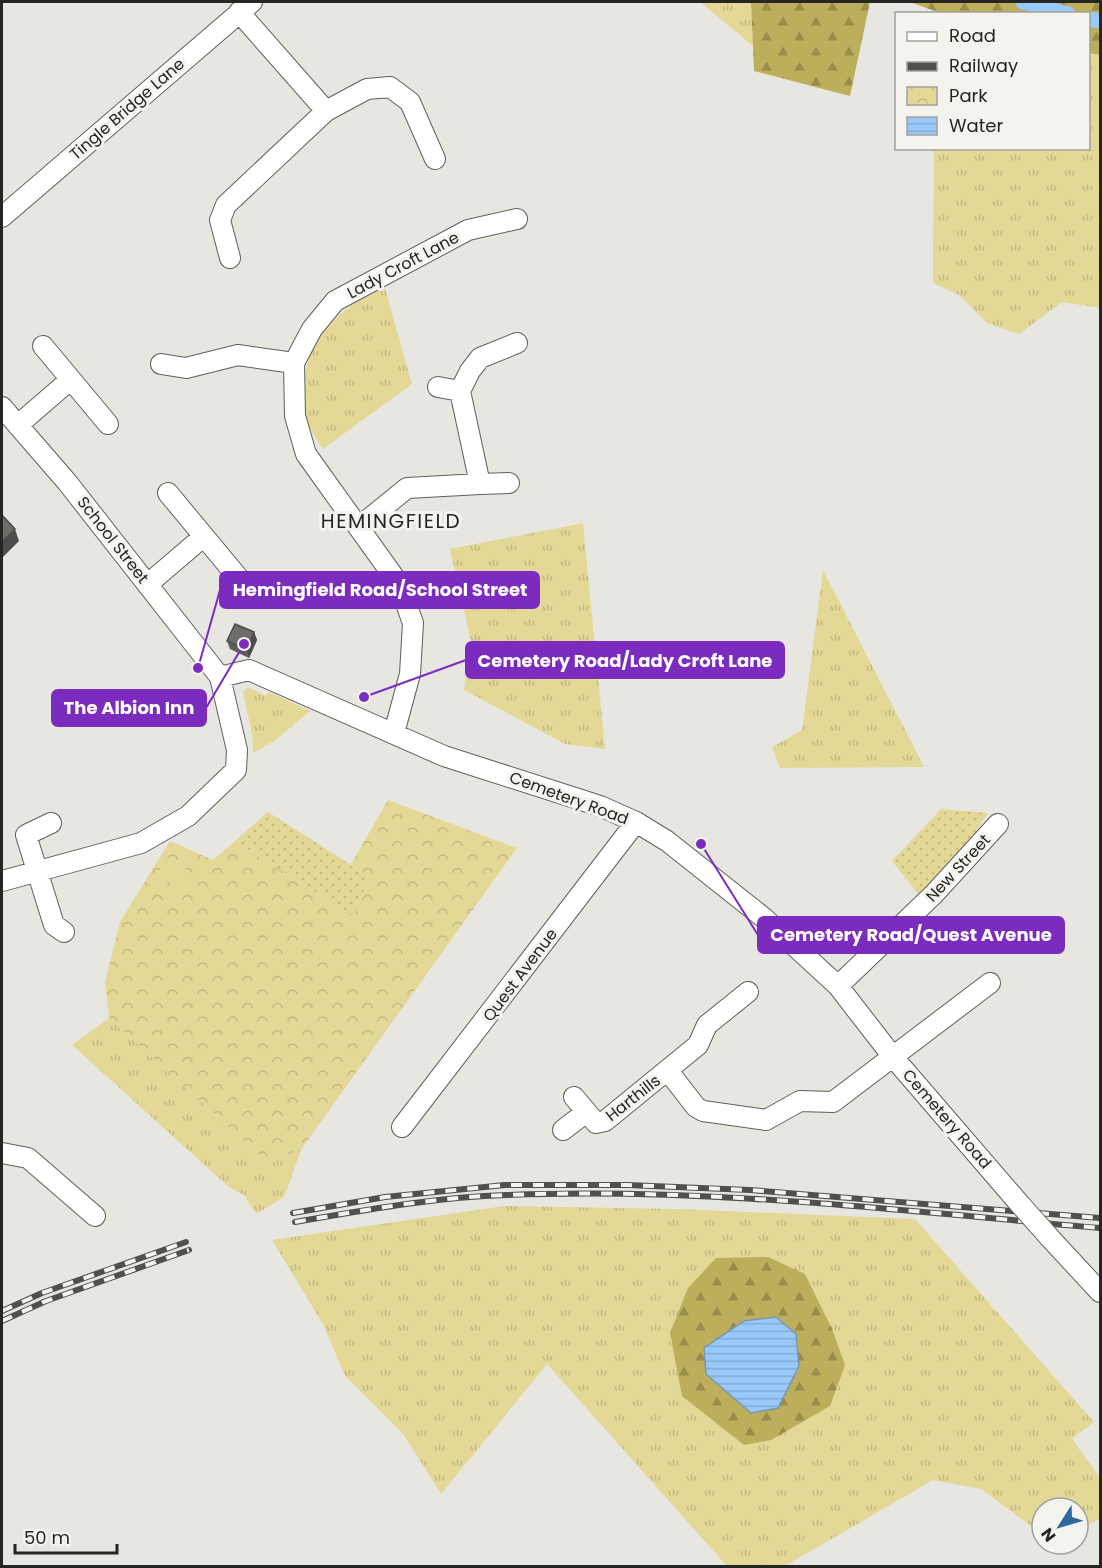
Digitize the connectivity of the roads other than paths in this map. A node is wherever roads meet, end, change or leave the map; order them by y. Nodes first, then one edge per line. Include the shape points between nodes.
1 (245, 7) edge
2 (327, 111) junction
3 (435, 159) dead end
4 (2, 217) edge
5 (518, 219) dead end
6 (230, 258) dead end
7 (517, 343) dead end
8 (43, 346) dead end
9 (294, 363) junction
10 (161, 364) dead end
11 (70, 380) junction
12 (438, 387) dead end
13 (460, 391) junction
14 (2, 407) edge
15 (108, 424) dead end
16 (18, 425) junction
17 (508, 483) dead end
18 (480, 484) junction
19 (168, 493) dead end
20 (359, 527) junction
21 (203, 537) junction
22 (148, 584) junction
23 (246, 587) dead end
24 (220, 677) junction
25 (394, 732) junction
26 (636, 822) junction
27 (51, 823) dead end
28 (998, 824) dead end
29 (38, 870) junction
30 (2, 881) edge
31 (64, 932) dead end
32 (990, 983) dead end
33 (838, 986) junction
34 (748, 992) dead end
35 (892, 1057) junction
36 (668, 1071) junction
37 (402, 1127) dead end
38 (563, 1130) dead end
39 (2, 1153) edge
40 (95, 1216) dead end
41 (1101, 1292) edge

1 - 2 street
1 - 4 street, Tingle Bridge Lane
2 - 3 street via 367,89 390,87 410,102
2 - 6 street via 226,205 220,220
5 - 9 street, Lady Croft Lane via 468,230 335,301 312,329
7 - 13 street via 486,354 470,371
8 - 11 street
9 - 10 street via 238,355 186,368
9 - 20 street, Lady Croft Lane via 295,416 306,454
11 - 15 street
11 - 16 street
12 - 13 street
13 - 18 street
14 - 16 street, School Street
16 - 22 street, School Street
17 - 18 street
18 - 20 street via 407,488
19 - 21 street
20 - 25 street, Lady Croft Lane via 399,584 412,623 411,674
21 - 22 street
21 - 23 street
22 - 24 street, School Street
24 - 25 street, Cemetery Road via 249,670
24 - 29 street via 237,750 236,770 188,816 141,843
25 - 26 street, Cemetery Road via 444,756 600,806
26 - 33 street, Cemetery Road via 667,841 764,918
26 - 37 street, Quest Avenue
27 - 29 street via 26,835
28 - 33 street, New Street via 934,894
29 - 30 street
29 - 31 street via 54,926
32 - 35 street, Harthills
33 - 35 street, Cemetery Road
34 - 36 street, Harthills via 707,1025 701,1041
35 - 36 street, Harthills via 833,1102 800,1101 766,1120 703,1111
35 - 41 street, Cemetery Road, bridge
36 - 38 street, Harthills via 605,1121 596,1123 579,1105
39 - 40 street via 28,1158

